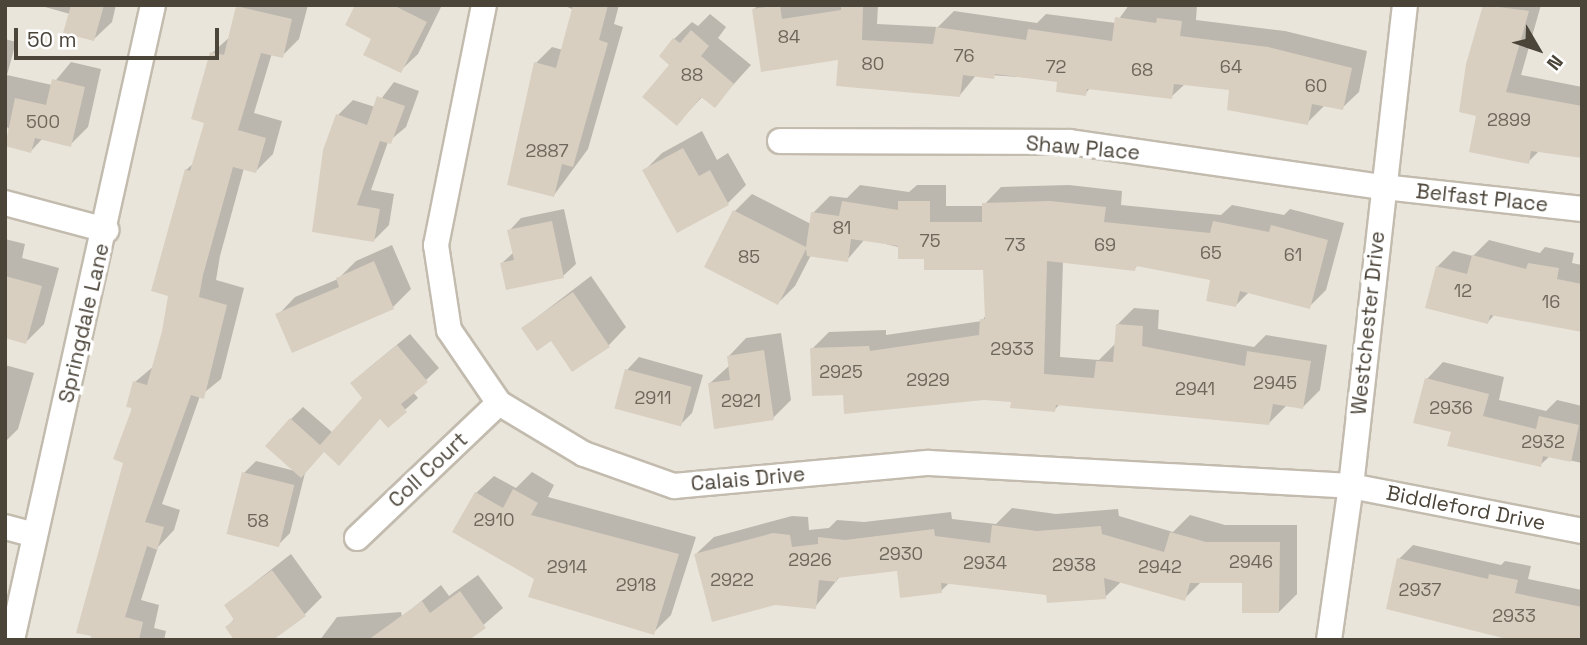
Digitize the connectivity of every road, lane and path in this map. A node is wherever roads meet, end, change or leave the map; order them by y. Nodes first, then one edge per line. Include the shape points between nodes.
1 (153, 5) edge
2 (484, 5) edge
3 (1405, 5) edge
4 (780, 141) dead end
5 (1382, 187) junction
6 (5, 203) edge
7 (1582, 209) edge
8 (106, 230) junction
9 (499, 403) junction
10 (1351, 486) junction
11 (5, 527) edge
12 (1582, 531) edge
13 (34, 535) junction
14 (356, 538) dead end
15 (12, 640) edge
16 (1329, 640) edge

1 - 8 street, Springdale Lane
2 - 9 street, Calais Drive via 436,245 449,330
3 - 5 street, Westchester Drive
4 - 5 street, Shaw Place via 1070,142
5 - 7 street, Belfast Place
5 - 10 street, Westchester Drive
6 - 8 street
8 - 13 street, Springdale Lane
9 - 10 street, Calais Drive via 584,454 674,486 929,463
9 - 14 street, Coll Court
10 - 12 street, Biddleford Drive
10 - 16 street, Westchester Drive
11 - 13 street
13 - 15 street, Springdale Lane

